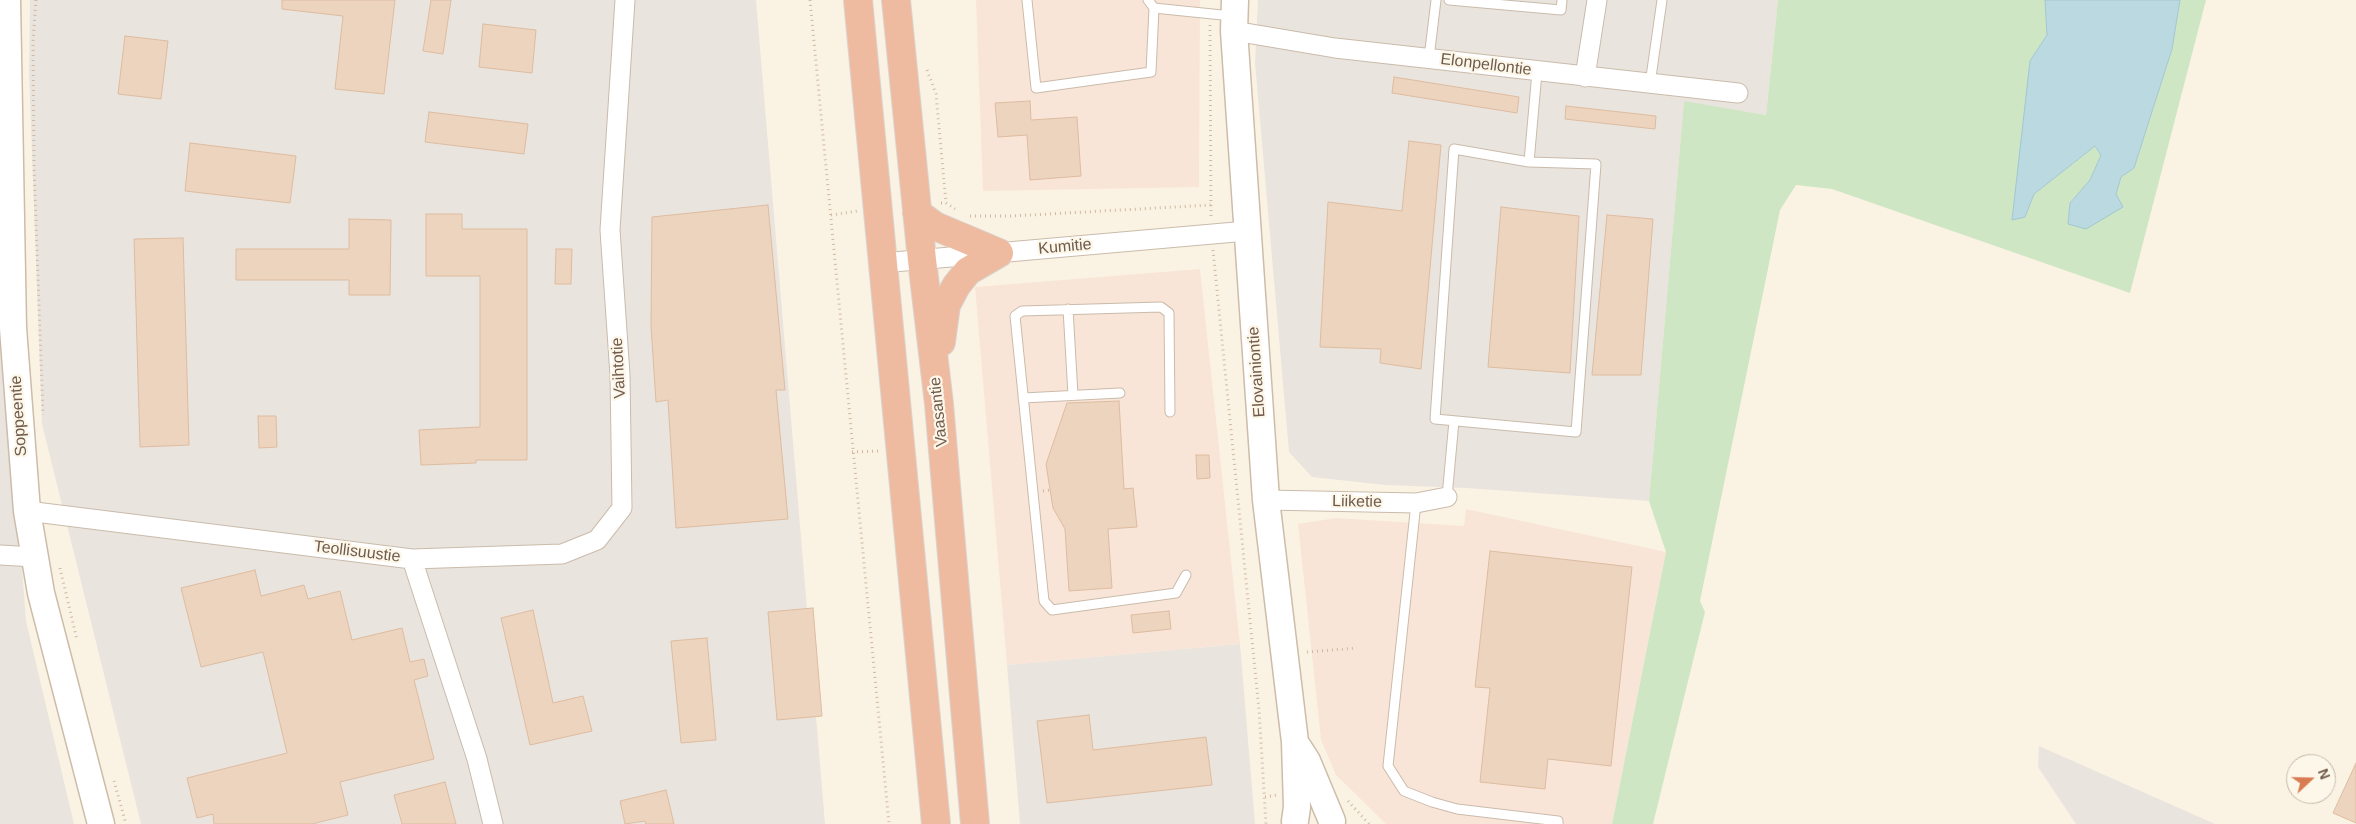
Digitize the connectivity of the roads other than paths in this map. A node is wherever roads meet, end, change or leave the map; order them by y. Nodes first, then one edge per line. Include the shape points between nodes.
1 (625, 0) edge
2 (858, 0) edge
3 (896, 0) edge
4 (1027, 0) edge
5 (1436, 0) edge
6 (1449, 0) edge
7 (1562, 0) edge
8 (1597, 0) edge
9 (1662, 0) edge
10 (4, 2) edge
11 (1151, 4) edge
12 (1229, 15) edge
13 (1429, 58) junction
14 (1537, 72) junction
15 (1585, 77) junction
16 (1650, 84) junction
17 (1738, 92) dead end
18 (1529, 162) junction
19 (917, 209) junction
20 (1247, 231) junction
21 (999, 253) junction
22 (922, 260) junction
23 (882, 263) junction
24 (1068, 309) junction
25 (1120, 393) dead end
26 (1074, 395) junction
27 (1024, 398) junction
28 (938, 404) junction
29 (1170, 412) dead end
30 (1454, 421) junction
31 (1447, 497) joint
32 (1266, 500) junction
33 (1416, 503) junction
34 (27, 511) junction
35 (0, 555) edge
36 (46, 559) junction
37 (412, 559) junction
38 (1186, 574) dead end
39 (1295, 742) junction
40 (1293, 822) edge
41 (1334, 822) edge
42 (101, 824) edge
43 (493, 824) edge
44 (936, 824) edge
45 (975, 824) edge
46 (1558, 824) edge

1 - 37 street, Vaihtotie via 610,230 620,375 622,508 597,540 562,554
2 - 23 highway
3 - 19 highway, Vaasantie
4 - 11 lane via 1036,88 1151,72
5 - 13 lane
6 - 7 lane via 1561,10
8 - 15 street
9 - 16 lane
10 - 34 main road, Soppeentie via 13,328
11 - 12 lane
12 - 13 street, Elonpellontie via 1335,48
12 - 20 main road, Elovainiontie
13 - 14 street, Elonpellontie
14 - 15 street, Elonpellontie
14 - 18 lane
15 - 16 street, Elonpellontie
16 - 17 street, Elonpellontie
18 - 30 lane via 1454,150 1435,419
18 - 30 lane via 1596,164 1576,432
19 - 21 highway via 935,226
19 - 22 highway, Vaasantie
20 - 21 street, Kumitie
20 - 32 main road, Elovainiontie
21 - 22 street, Kumitie
21 - 28 highway via 968,271 946,305
22 - 23 street, Kumitie
22 - 28 highway, Vaasantie
23 - 44 highway
24 - 26 lane
24 - 27 lane via 1022,311 1015,316
24 - 29 lane via 1161,307 1169,313
25 - 26 lane
26 - 27 lane
27 - 38 lane via 1044,601 1052,610 1176,593
28 - 45 highway, Vaasantie
30 - 31 lane
31 - 33 street, Liiketie
32 - 33 street, Liiketie
32 - 39 main road, Elovainiontie
33 - 46 lane via 1388,766 1404,791 1432,802 1457,809 1558,821
34 - 36 main road, Soppeentie
34 - 37 street, Teollisuustie
35 - 36 street
36 - 42 main road, Soppeentie via 66,694
37 - 43 street, Teollisuustie via 477,760
39 - 40 main road, Elovainiontie via 1297,808
39 - 41 main road, Elovainiontie
40 - 41 main road via 1314,815

